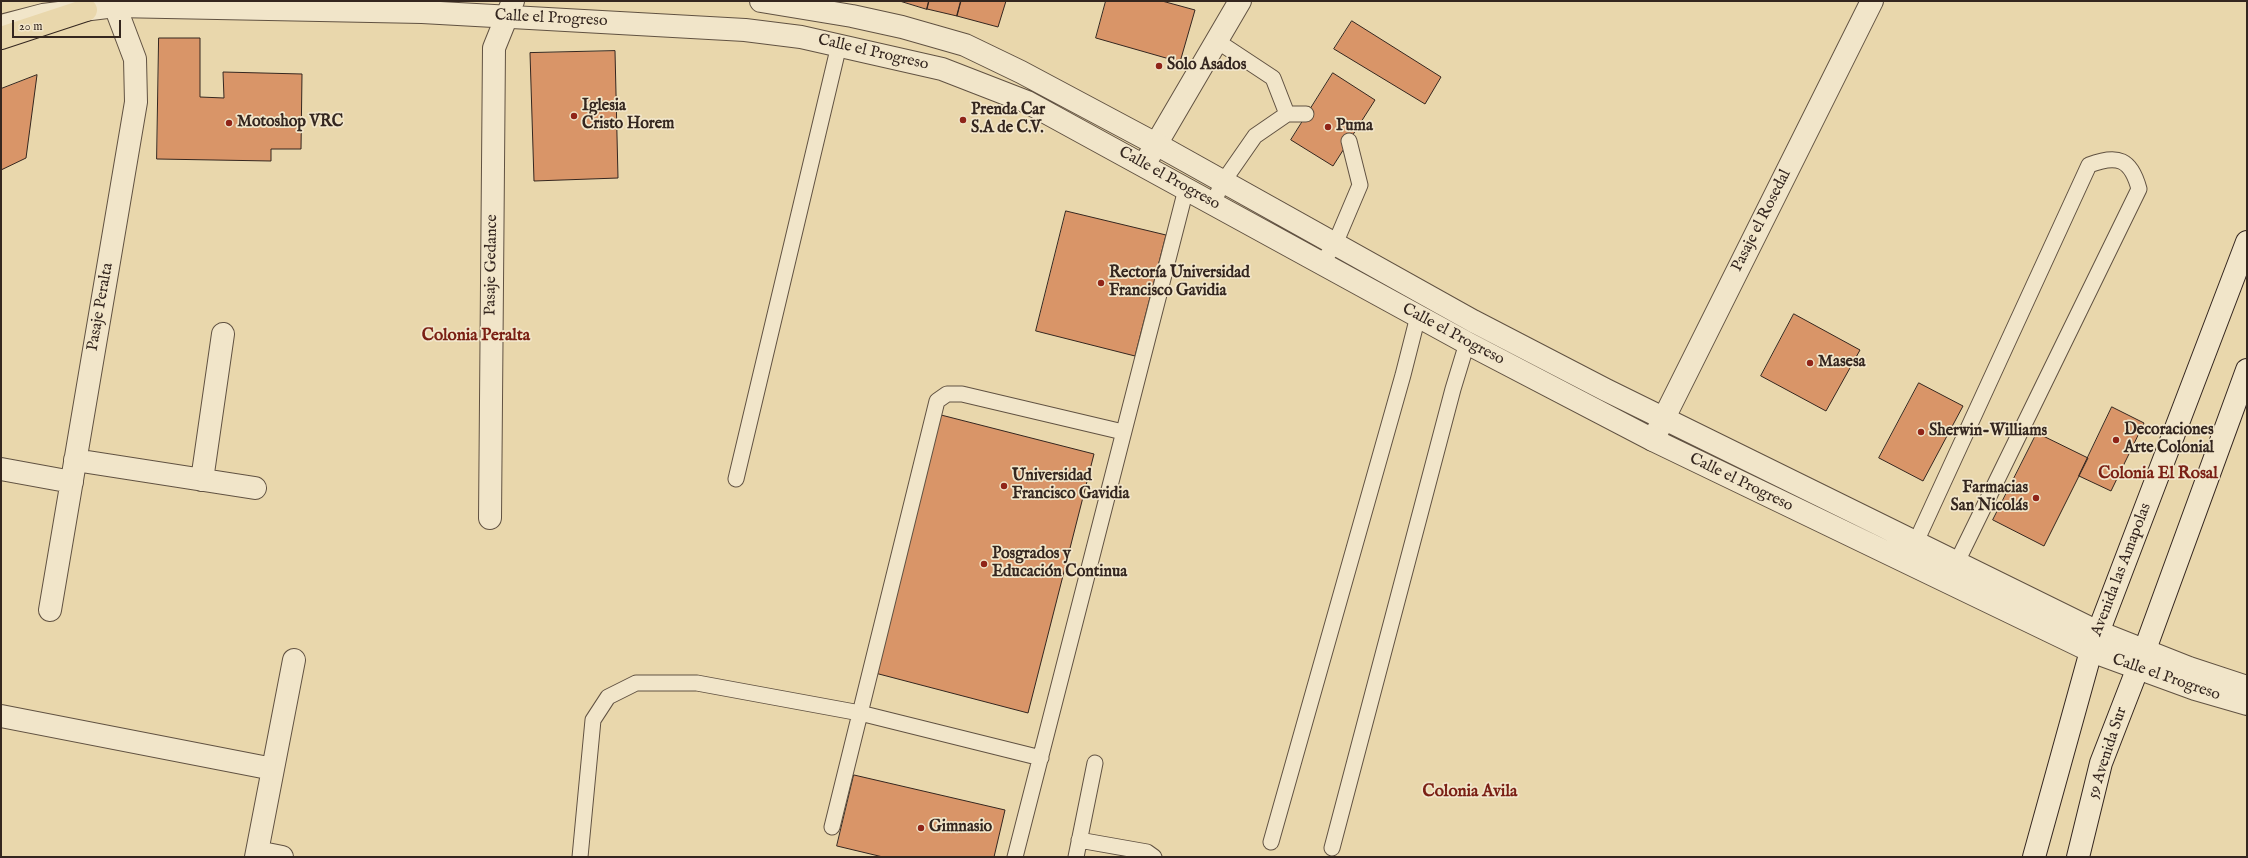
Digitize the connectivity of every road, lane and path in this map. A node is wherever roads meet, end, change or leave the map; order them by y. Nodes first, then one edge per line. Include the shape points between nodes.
1 (761, 1) edge
2 (1240, 1) edge
3 (1872, 1) edge
4 (115, 6) junction
5 (511, 9) edge
6 (86, 10) junction
7 (1, 26) edge
8 (1, 38) edge
9 (1217, 41) junction
10 (840, 45) junction
11 (1286, 114) junction
12 (1306, 114) dead end
13 (1349, 141) dead end
14 (1156, 144) junction
15 (1144, 165) junction
16 (1224, 182) junction
17 (1186, 189) junction
18 (1213, 203) junction
19 (2247, 242) edge
20 (1335, 244) junction
21 (1322, 263) junction
22 (1418, 316) junction
23 (223, 334) dead end
24 (1467, 343) junction
25 (2247, 370) edge
26 (1664, 418) junction
27 (1123, 432) junction
28 (1653, 440) junction
29 (75, 460) junction
30 (1, 469) edge
31 (736, 479) dead end
32 (202, 480) junction
33 (72, 482) junction
34 (255, 488) dead end
35 (490, 518) dead end
36 (1915, 544) junction
37 (1956, 564) junction
38 (50, 610) dead end
39 (2094, 642) junction
40 (294, 660) dead end
41 (2141, 660) junction
42 (2247, 687) edge
43 (2247, 704) edge
44 (860, 713) junction
45 (1, 716) edge
46 (1041, 758) junction
47 (1095, 763) dead end
48 (273, 769) junction
49 (832, 827) dead end
50 (1080, 840) junction
51 (1271, 842) dead end
52 (1332, 848) dead end
53 (256, 854) edge
54 (282, 857) edge
55 (580, 857) edge
56 (1015, 857) edge
57 (1076, 857) edge
58 (1154, 857) edge
59 (2034, 857) edge
60 (2078, 857) edge

1 - 14 street, Calle el Progreso via 873,21 965,45
2 - 9 street
3 - 26 street, Pasaje el Rosedal
4 - 5 street, Calle el Progreso via 422,12
4 - 6 street, Calle el Progreso
4 - 29 street, Pasaje Peralta via 135,59 136,102
5 - 10 street, Calle el Progreso via 745,30
5 - 35 street, Pasaje Gedance via 494,48
6 - 7 street, Calle el Progreso via 43,15
6 - 8 main road
9 - 11 lane via 1273,78
9 - 14 street
10 - 15 street, Calle el Progreso via 942,69 993,88 1027,102
10 - 31 lane
11 - 12 lane
11 - 16 lane via 1255,136
13 - 20 lane via 1360,185
14 - 15 street
14 - 16 street, Calle el Progreso
15 - 17 street, Calle el Progreso
16 - 18 lane
16 - 20 street, Calle el Progreso
17 - 18 street, Calle el Progreso
17 - 27 lane
18 - 21 street, Calle el Progreso
19 - 39 street, Avenida las Amapolas
20 - 21 lane
20 - 26 street, Calle el Progreso via 1473,321
21 - 22 street, Calle el Progreso
22 - 24 street, Calle el Progreso
22 - 51 lane
23 - 32 street
24 - 28 street, Calle el Progreso
24 - 52 lane
25 - 41 street
26 - 28 street, Pasaje el Rosedal
26 - 36 street, Calle el Progreso
27 - 44 lane via 962,394 947,394 937,401
27 - 46 lane
28 - 39 street, Calle el Progreso
29 - 32 street
29 - 33 street, Pasaje Peralta
30 - 33 street
32 - 34 street
33 - 38 street, Pasaje Peralta
36 - 37 street, Calle el Progreso
36 - 37 lane via 2089,165 2105,159 2123,161 2134,172 2139,189
37 - 39 street, Calle el Progreso
39 - 41 street, Calle el Progreso
39 - 59 street
40 - 48 street
41 - 42 street, Calle el Progreso
41 - 43 street, Calle el Progreso via 2195,690
41 - 60 street, 59 Avenida Sur via 2101,763
44 - 46 lane
44 - 49 lane
44 - 55 lane via 697,683 636,683 608,697 593,720
45 - 48 street
46 - 56 lane
47 - 50 lane
48 - 53 street
50 - 57 lane
50 - 58 lane via 1147,852
53 - 54 street

